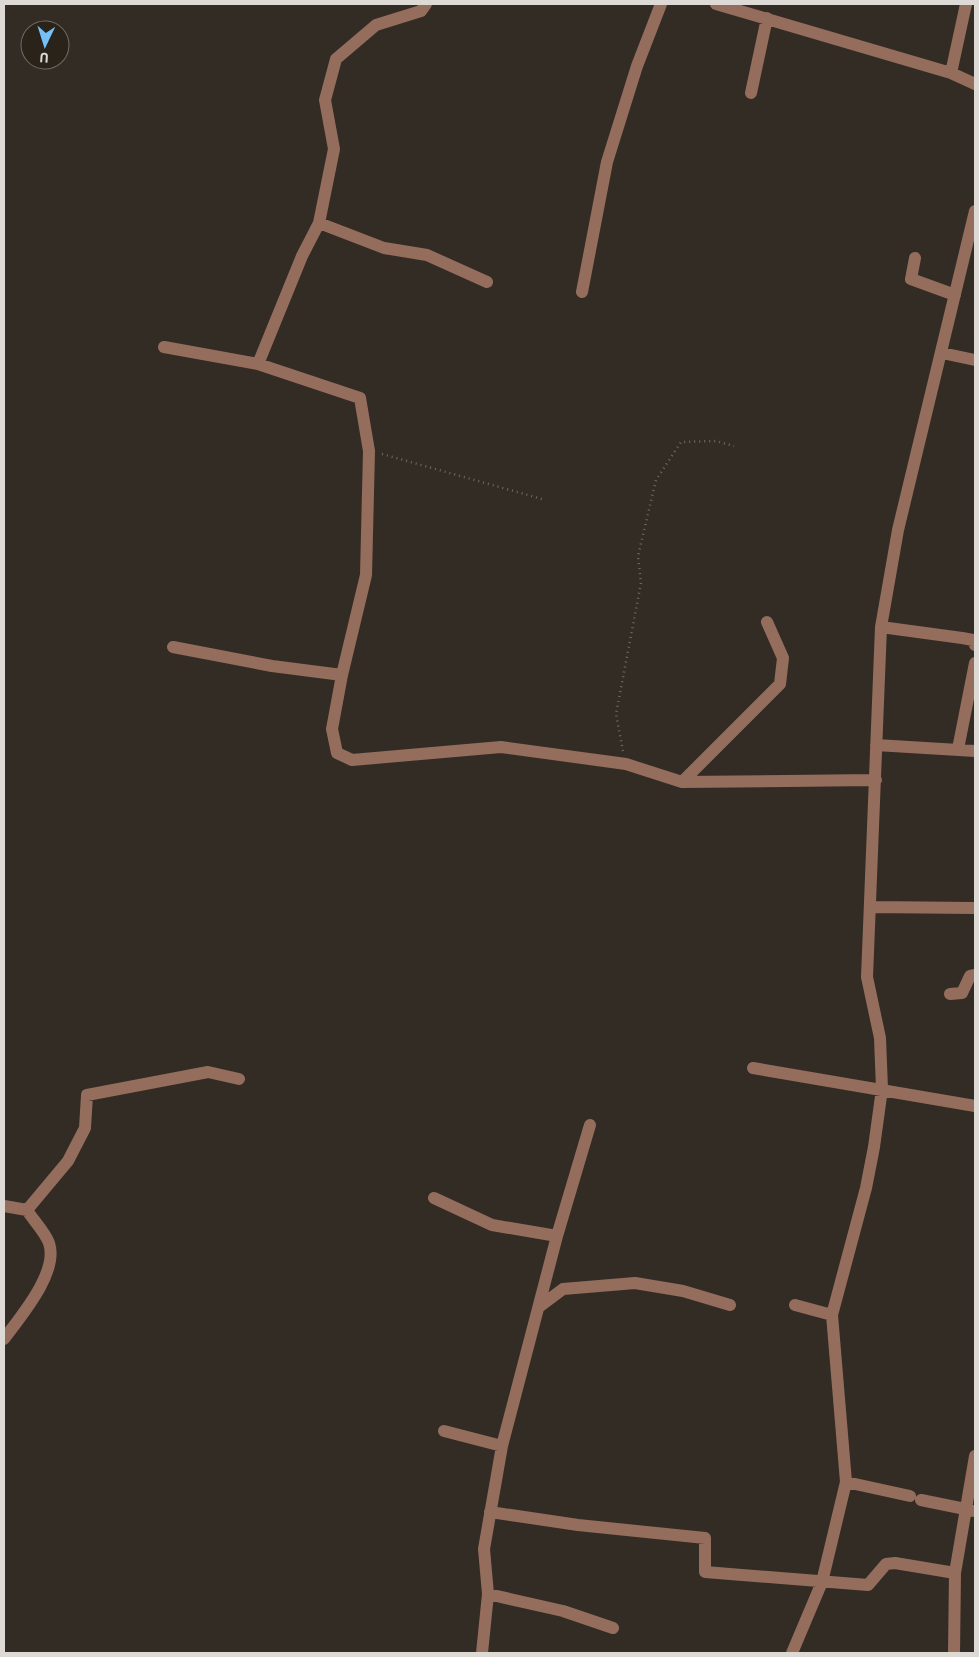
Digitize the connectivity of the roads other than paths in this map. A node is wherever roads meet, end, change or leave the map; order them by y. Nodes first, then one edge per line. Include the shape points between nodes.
1 (426, 4) edge
2 (661, 4) edge
3 (716, 4) edge
4 (966, 4) edge
5 (767, 18) junction
6 (951, 73) junction
7 (975, 84) edge
8 (752, 93) dead end
9 (975, 211) edge
10 (319, 223) junction
11 (915, 258) dead end
12 (488, 282) dead end
13 (582, 292) dead end
14 (954, 295) junction
15 (164, 347) dead end
16 (942, 353) junction
17 (975, 360) edge
18 (258, 364) junction
19 (767, 622) dead end
20 (882, 627) junction
21 (975, 645) edge
22 (173, 647) dead end
23 (975, 662) edge
24 (342, 675) junction
25 (876, 745) junction
26 (958, 749) junction
27 (975, 751) edge
28 (876, 780) junction
29 (682, 782) junction
30 (870, 907) junction
31 (975, 908) edge
32 (975, 976) edge
33 (950, 994) dead end
34 (753, 1068) dead end
35 (238, 1079) dead end
36 (882, 1089) junction
37 (975, 1106) edge
38 (590, 1125) dead end
39 (434, 1198) dead end
40 (4, 1206) edge
41 (27, 1210) junction
42 (557, 1236) junction
43 (730, 1305) dead end
44 (795, 1305) dead end
45 (539, 1307) junction
46 (832, 1315) junction
47 (4, 1338) edge
48 (444, 1431) dead end
49 (502, 1446) junction
50 (975, 1456) edge
51 (846, 1482) junction
52 (971, 1510) edge
53 (490, 1512) junction
54 (955, 1573) junction
55 (822, 1582) junction
56 (488, 1594) junction
57 (613, 1628) dead end
58 (482, 1653) edge
59 (792, 1653) edge
60 (954, 1653) edge

1 - 10 street via 421,11 376,25 336,59 325,100 334,149
2 - 13 street via 637,66 607,162
3 - 5 street
4 - 6 street
5 - 6 street
5 - 8 street
6 - 7 street
9 - 14 street
10 - 12 street via 384,248 427,255
10 - 18 street
11 - 14 street via 911,279
14 - 16 street
15 - 18 street
16 - 17 street
16 - 20 street via 898,530
18 - 24 street via 360,398 369,451 366,575
19 - 29 street via 783,658 780,684
20 - 21 street via 973,640
20 - 25 street
22 - 24 street via 272,666
23 - 26 street
24 - 29 street via 332,729 335,750 352,760 501,747 626,764
25 - 26 street
25 - 28 street
26 - 27 street
28 - 29 street
28 - 30 street
30 - 31 street
30 - 36 street via 867,977 880,1038
32 - 33 street via 970,976 962,993
34 - 36 street
35 - 41 street via 208,1072 87,1095 85,1128 68,1161
36 - 37 street
36 - 46 street via 866,1188
38 - 42 street
39 - 42 street via 492,1225
40 - 41 street
41 - 47 street via 49,1243 50,1268
42 - 45 street
43 - 45 street via 683,1291 635,1283 563,1289
44 - 46 street
45 - 49 street
46 - 51 street
48 - 49 street
49 - 53 street
50 - 52 street
51 - 52 street
51 - 55 street
52 - 54 street
53 - 55 street via 705,1538 705,1572
53 - 56 street via 484,1549
54 - 55 street via 895,1563 886,1564 868,1585
54 - 60 street
55 - 59 street
56 - 57 street via 563,1611
56 - 58 street

